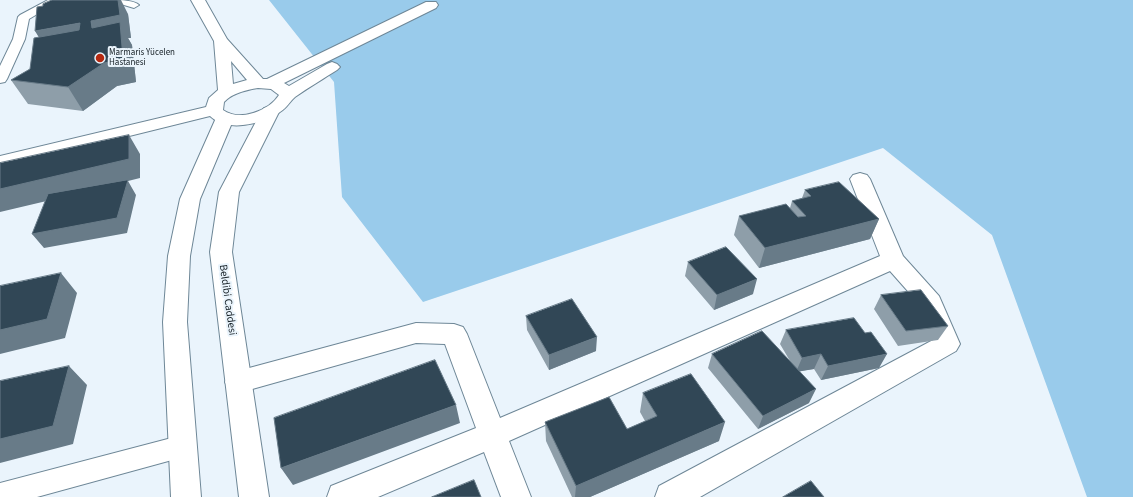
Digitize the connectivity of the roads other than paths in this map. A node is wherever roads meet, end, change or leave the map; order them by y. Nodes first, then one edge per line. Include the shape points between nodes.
1 (56, 0) edge
2 (118, 0) edge
3 (198, 0) edge
4 (434, 2) edge
5 (134, 5) dead end
6 (220, 41) junction
7 (0, 79) edge
8 (264, 83) junction
9 (226, 93) junction
10 (287, 95) junction
11 (270, 112) junction
12 (220, 114) junction
13 (0, 162) edge
14 (860, 179) dead end
15 (893, 260) junction
16 (238, 382) junction
17 (492, 435) junction
18 (183, 446) junction
19 (0, 495) edge
20 (186, 497) edge
21 (254, 497) edge
22 (342, 497) edge
23 (516, 497) edge
24 (670, 497) edge

1 - 7 lane via 24,17 19,39
2 - 5 lane
3 - 6 street
4 - 8 street
4 - 10 street
6 - 8 street
6 - 9 street
8 - 9 street via 246,85
8 - 10 street via 278,86
9 - 12 street via 214,105
10 - 11 street via 284,101
11 - 12 street via 247,119
11 - 16 street, Beldibi Caddesi via 229,192 221,252
12 - 13 street
12 - 18 street via 190,199 179,256 175,322
14 - 15 street
15 - 17 street
15 - 24 street via 931,302 948,344
16 - 17 street via 416,333 454,334
16 - 21 street, Beldibi Caddesi
17 - 22 street
17 - 23 street
18 - 19 lane
18 - 20 street

